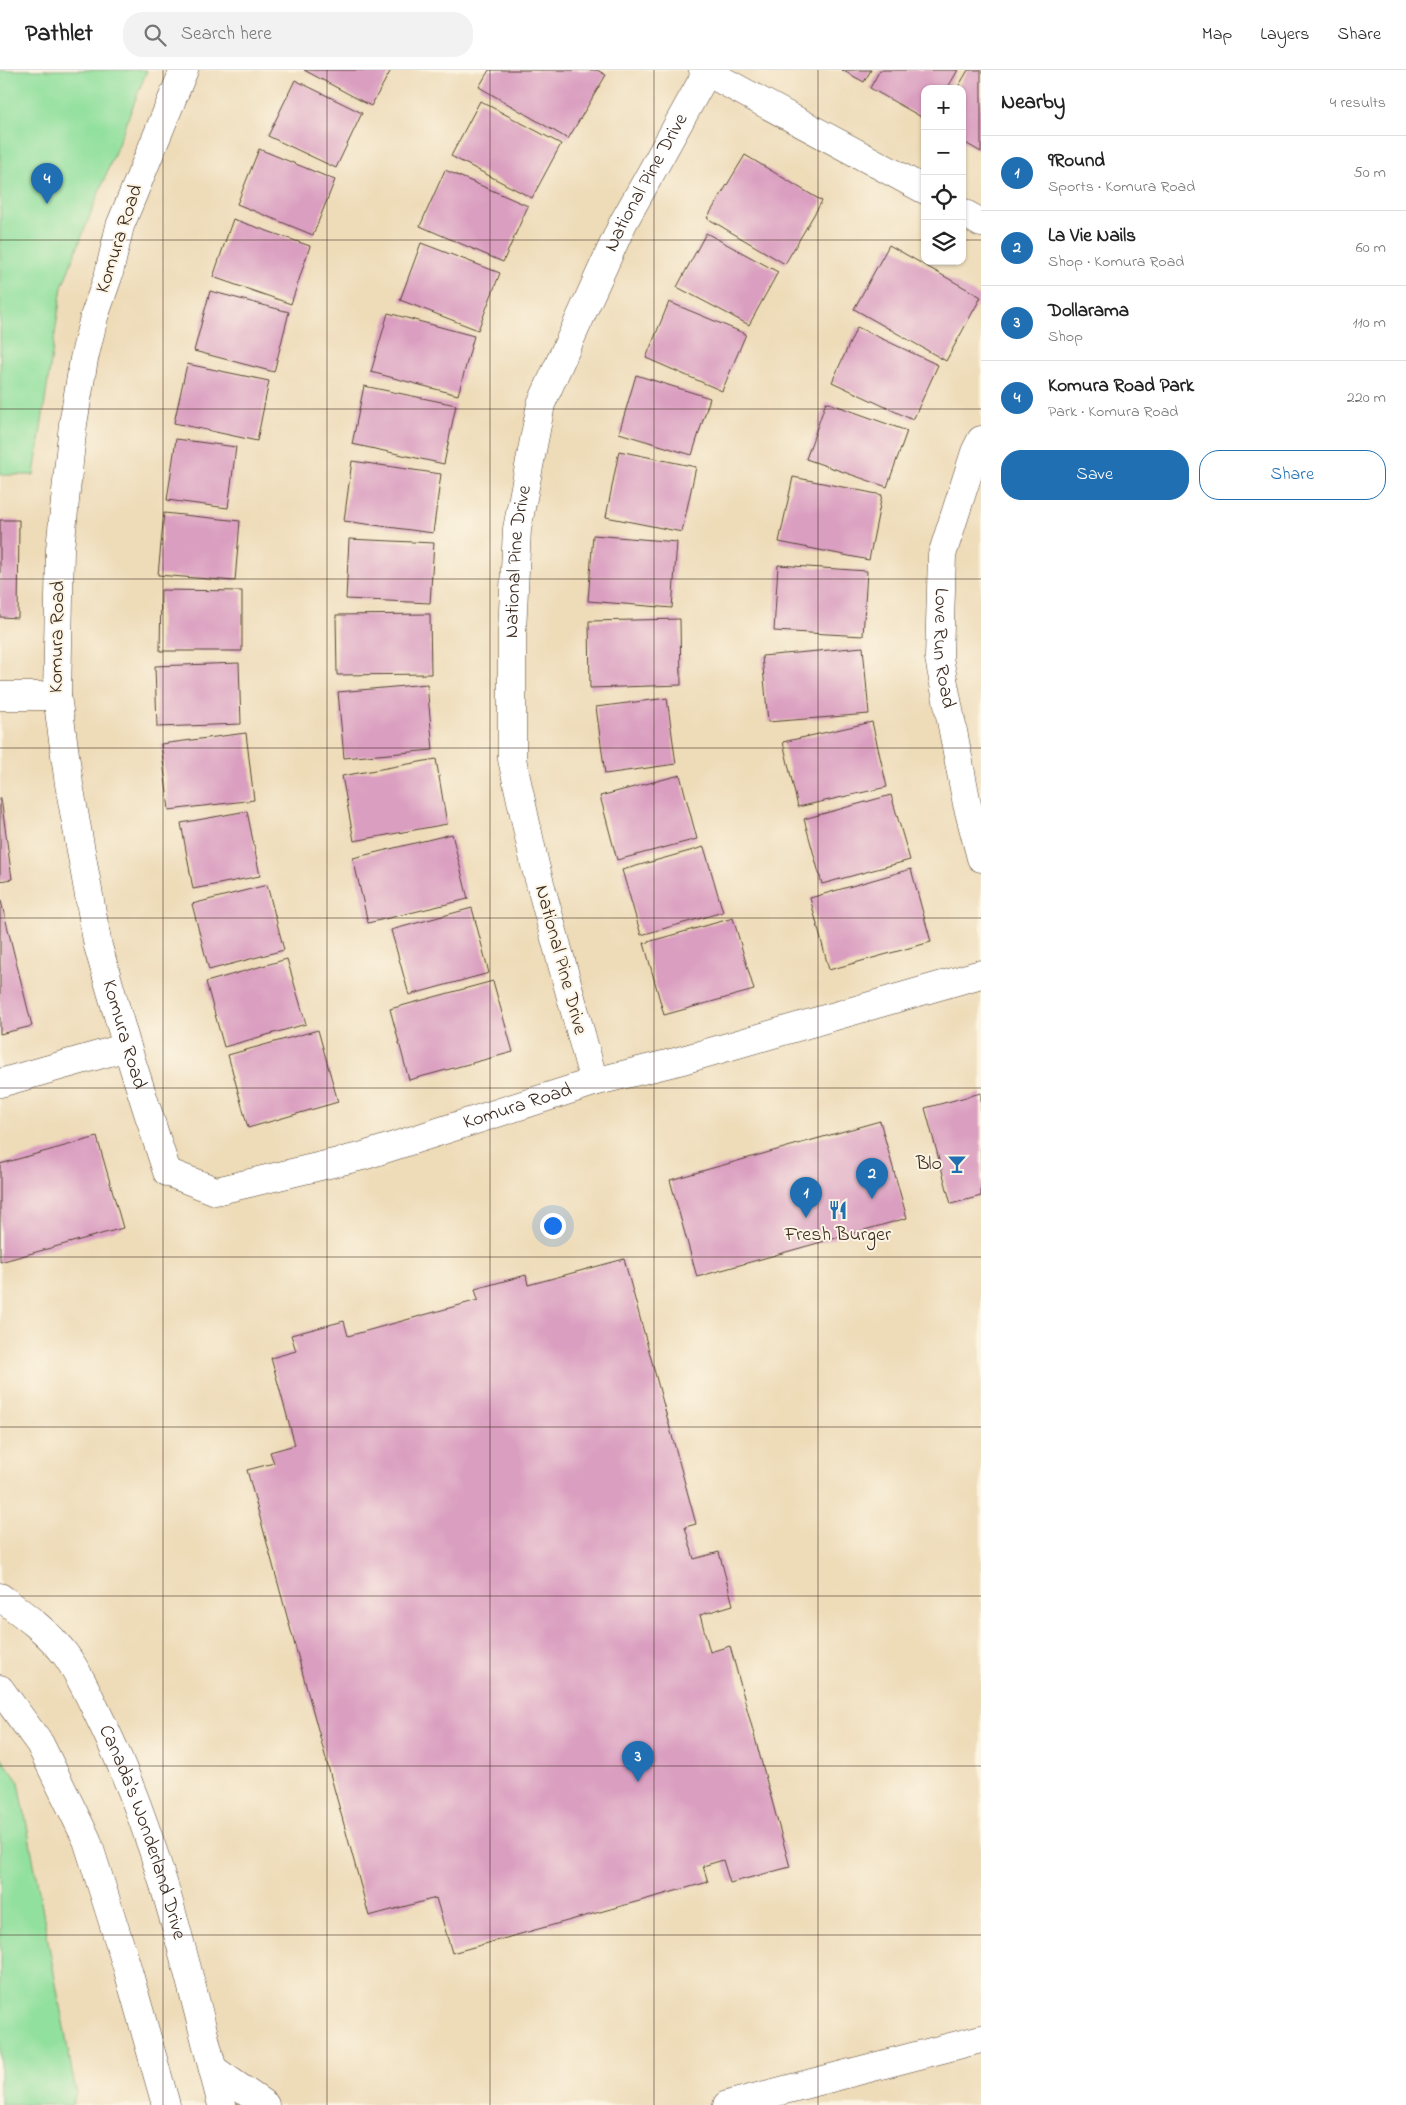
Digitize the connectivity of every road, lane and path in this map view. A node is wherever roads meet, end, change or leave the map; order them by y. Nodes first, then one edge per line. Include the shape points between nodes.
1 (184, 70) edge
2 (705, 71) edge
3 (921, 188) edge
4 (966, 214) edge
5 (981, 223) edge
6 (981, 440) edge
7 (0, 696) edge
8 (56, 696) junction
9 (981, 858) edge
10 (981, 974) edge
11 (127, 1047) junction
12 (594, 1082) junction
13 (0, 1083) edge
14 (0, 1597) edge
15 (0, 1688) edge
16 (981, 2039) edge
17 (213, 2069) junction
18 (166, 2105) edge
19 (222, 2105) edge
20 (265, 2105) edge
21 (727, 2105) edge

1 - 8 street, Komura Road via 120,226 84,359 73,424 60,549
2 - 3 street
2 - 12 street, National Pine Drive via 623,223 541,404 517,529 512,630 512,760 535,865
4 - 5 street
6 - 9 street, Love Run Road via 942,555 939,658 967,804
7 - 8 street
8 - 11 street, Komura Road via 98,946
10 - 12 street, Komura Road via 679,1061
11 - 12 street, Komura Road via 168,1172 216,1192 363,1156
11 - 13 street
14 - 17 street, Canada's Wonderland Drive via 30,1619 64,1654 85,1687 124,1769 149,1838
15 - 18 street via 40,1744 87,1840
16 - 21 street
17 - 19 street, Canada's Wonderland Drive
17 - 20 street

